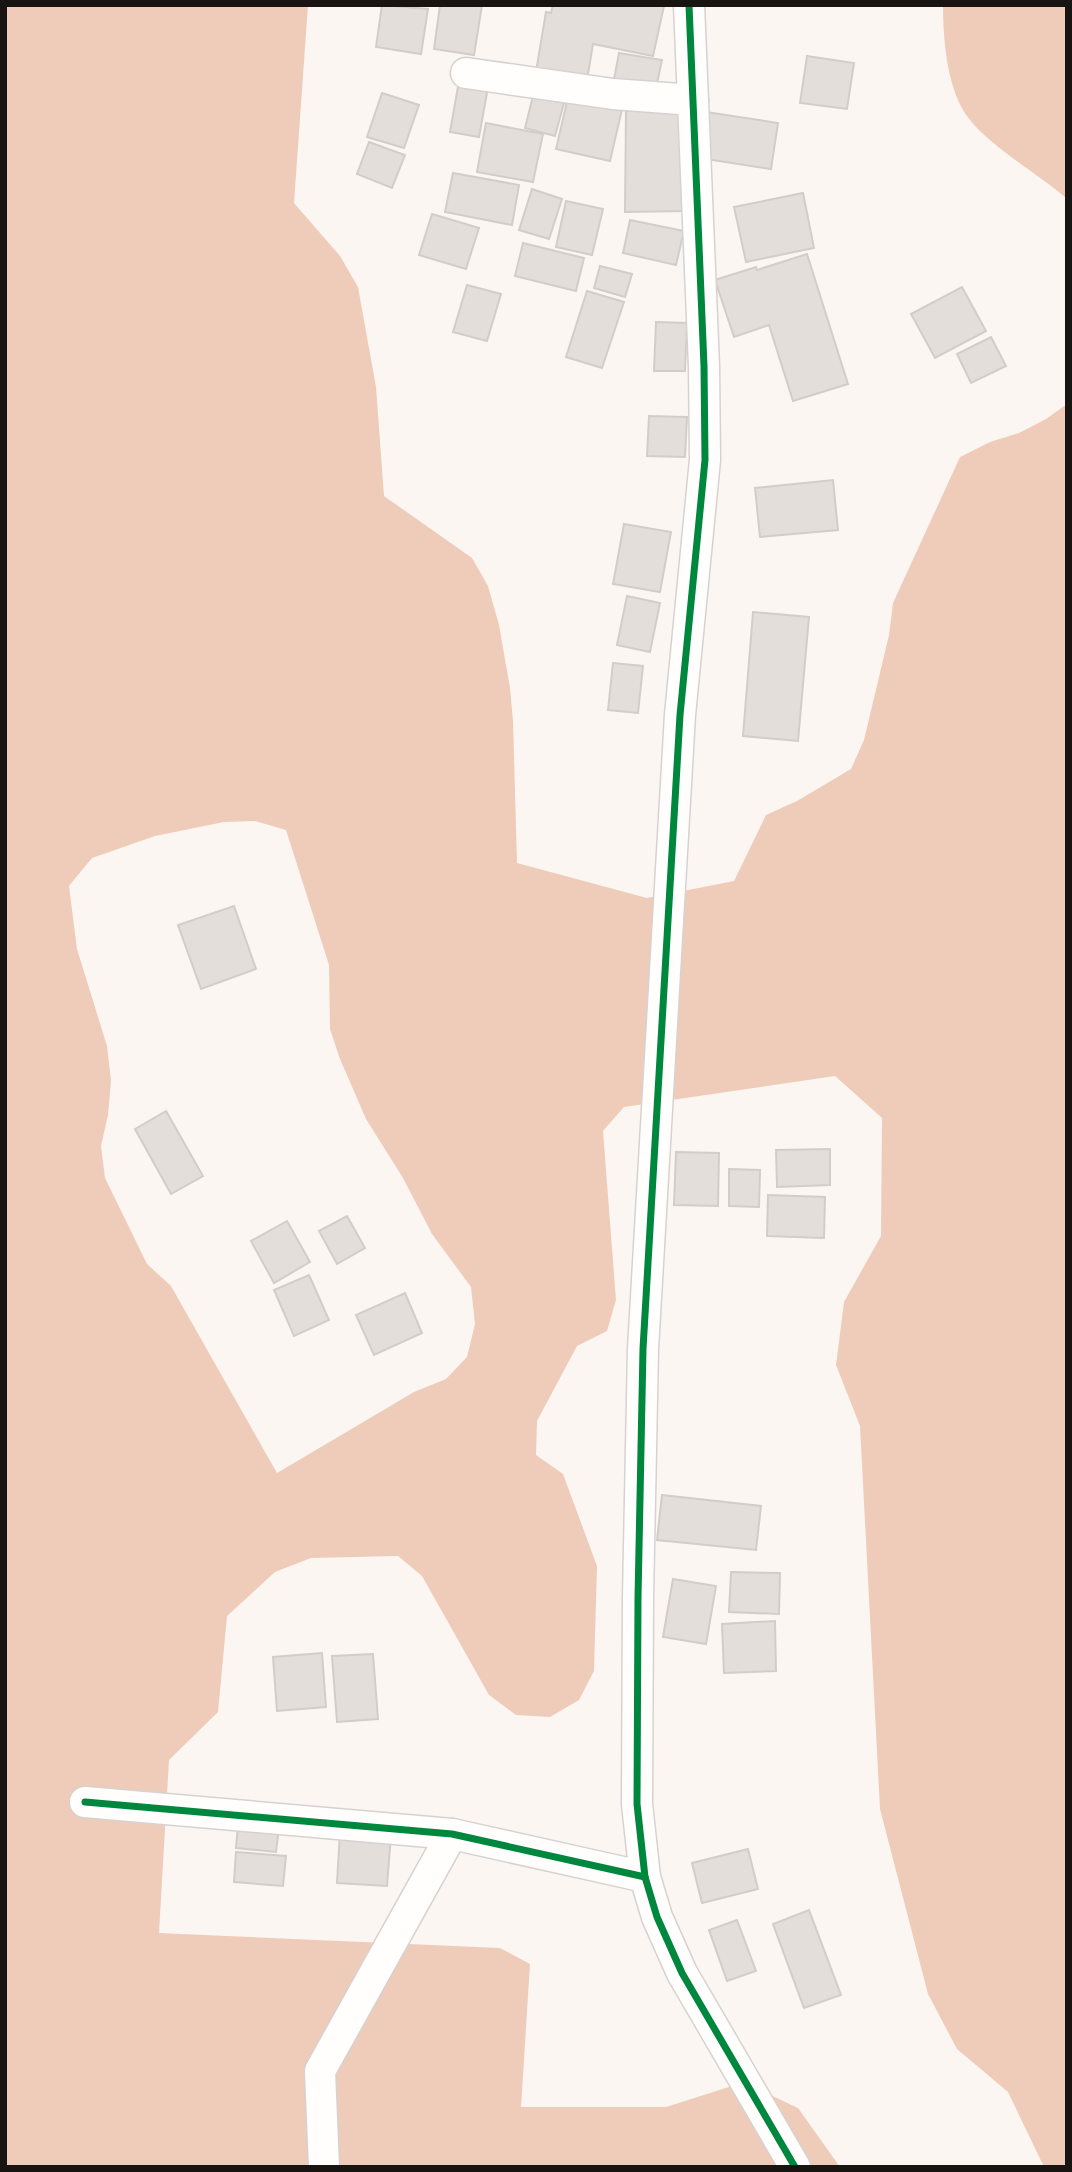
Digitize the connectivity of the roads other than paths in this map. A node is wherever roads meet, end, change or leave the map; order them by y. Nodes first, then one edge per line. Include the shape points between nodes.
1 (689, 5) edge
2 (467, 73) dead end
3 (693, 100) junction
4 (85, 1801) dead end
5 (452, 1834) junction
6 (645, 1877) junction
7 (324, 2167) edge
8 (795, 2167) edge

1 - 3 street
2 - 3 street via 613,94
3 - 6 street via 705,460 680,715 643,1349 637,1804
4 - 5 street
5 - 6 street
5 - 7 street via 320,2071
6 - 8 street via 682,1973

